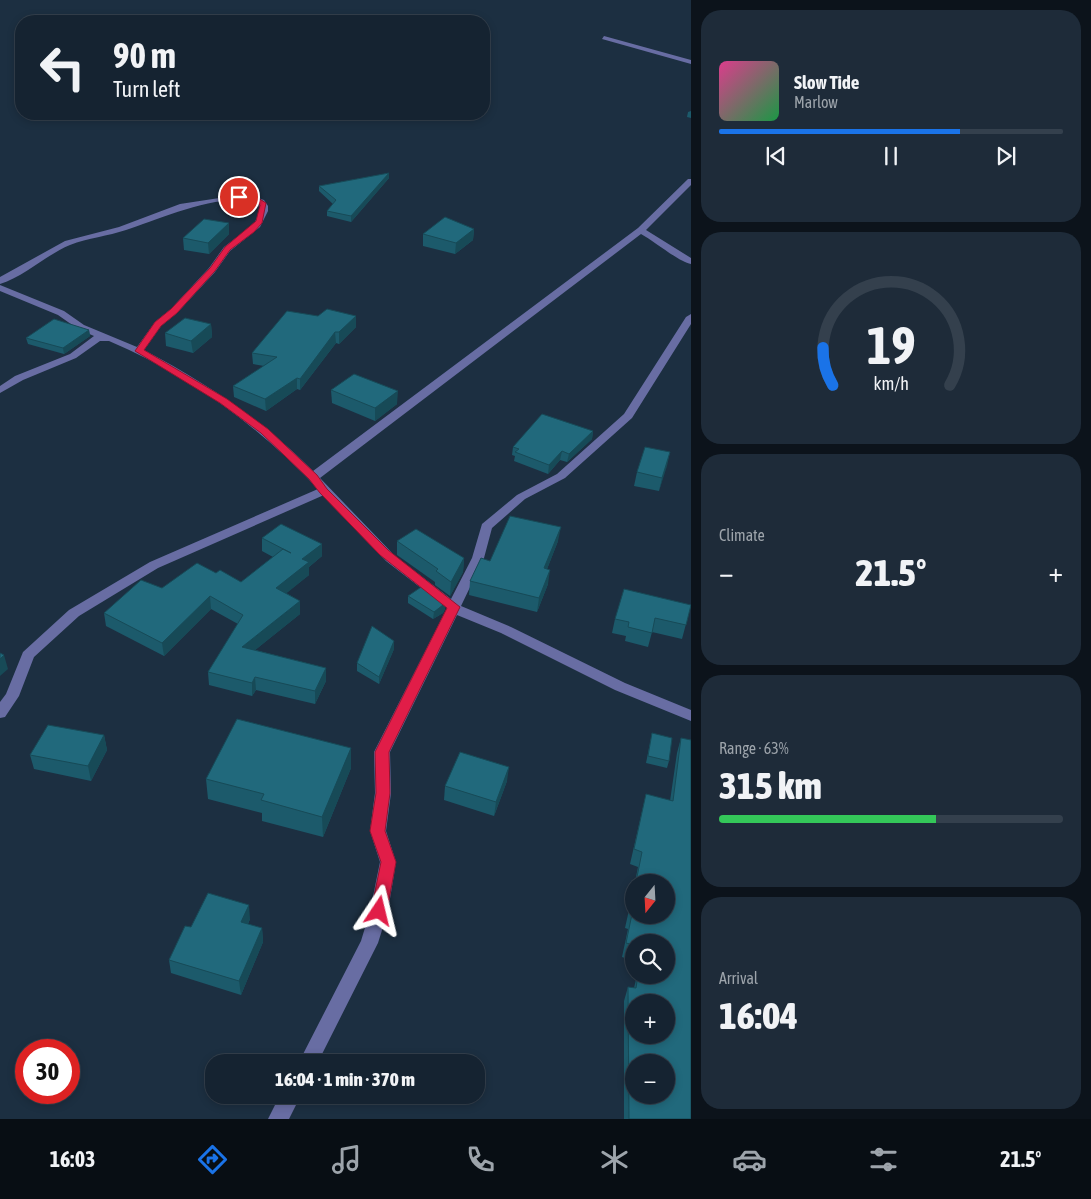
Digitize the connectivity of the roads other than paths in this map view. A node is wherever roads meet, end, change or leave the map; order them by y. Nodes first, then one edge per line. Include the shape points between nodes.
1 (604, 38) dead end
2 (691, 62) edge
3 (691, 181) edge
4 (641, 230) junction
5 (691, 261) edge
6 (0, 282) edge
7 (0, 288) edge
8 (691, 317) edge
9 (106, 338) junction
10 (139, 351) junction
11 (0, 390) edge
12 (313, 477) junction
13 (324, 491) junction
14 (454, 607) junction
15 (0, 713) edge
16 (691, 716) edge
17 (312, 1054) edge
18 (286, 1104) edge
19 (278, 1119) edge

1 - 2 street
3 - 4 street
4 - 5 street
4 - 12 street
6 - 10 street via 68,243 122,229 183,206 239,197 261,202 264,211 257,225 228,248 212,270 158,324
7 - 9 street via 61,313 81,327
8 - 14 street via 628,416 561,476 521,497 486,527 478,558
9 - 10 street
9 - 11 street via 98,338 73,356 19,378
10 - 12 street via 223,401 264,431
12 - 13 street
13 - 14 street via 384,552
13 - 15 street via 154,565 74,613 28,655 12,696
14 - 16 street via 590,673
14 - 17 street via 382,752 383,793 378,831 388,862 379,911 369,943
18 - 19 street

